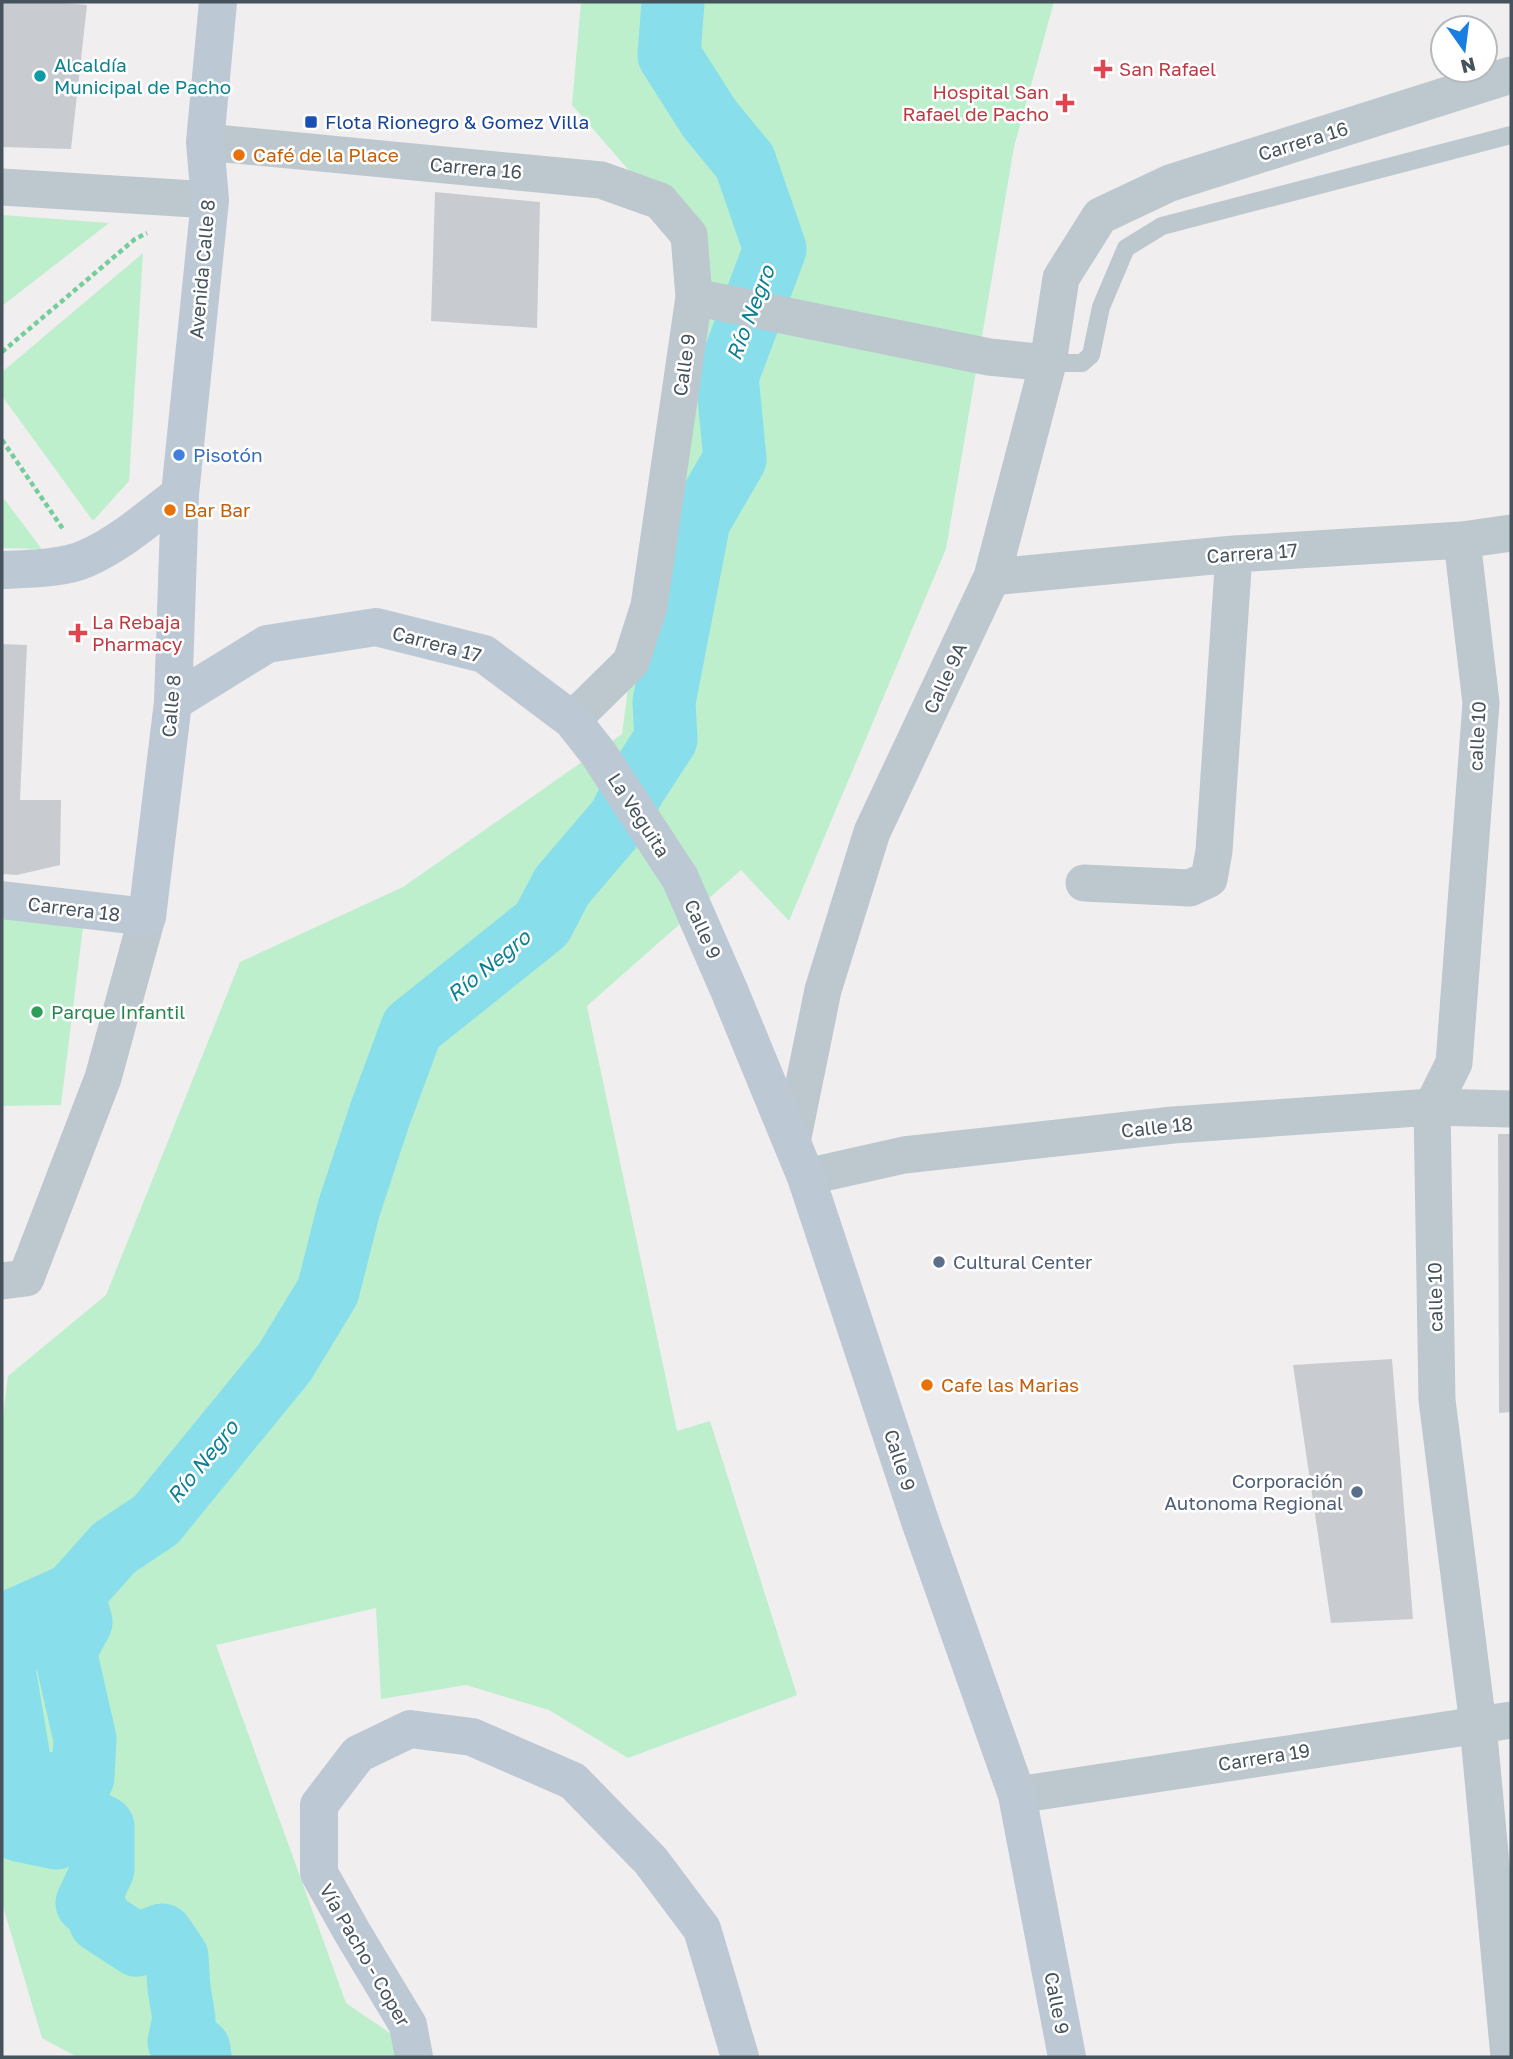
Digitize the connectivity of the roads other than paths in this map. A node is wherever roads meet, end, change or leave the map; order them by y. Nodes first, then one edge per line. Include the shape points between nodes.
1 (218, 2) edge
2 (1511, 75) edge
3 (1511, 135) edge
4 (205, 142) junction
5 (2, 187) edge
6 (210, 200) junction
7 (660, 201) joint
8 (1100, 216) joint
9 (700, 298) junction
10 (1048, 363) junction
11 (180, 494) junction
12 (1511, 533) edge
13 (1462, 540) junction
14 (1234, 554) junction
15 (2, 570) edge
16 (992, 577) junction
17 (173, 702) junction
18 (1496, 702) edge
19 (572, 720) junction
20 (598, 753) joint
21 (680, 878) joint
22 (1084, 883) dead end
23 (2, 900) edge
24 (146, 917) junction
25 (1432, 1107) junction
26 (1511, 1110) edge
27 (799, 1159) junction
28 (14, 1280) edge
29 (1494, 1723) edge
30 (1017, 1795) junction
31 (414, 2057) edge
32 (740, 2057) edge
33 (1067, 2057) edge
34 (1509, 2057) edge

1 - 4 street, Avenida Calle 8
2 - 8 street, Carrera 16 via 1170,183
3 - 10 lane via 1162,226 1126,248 1101,307 1091,355 1082,363
4 - 6 street, Avenida Calle 8
4 - 7 street, Carrera 16 via 601,180
5 - 6 street
6 - 11 street, Avenida Calle 8
7 - 9 street, Calle 9 via 689,235
8 - 10 street, Calle 9A via 1062,278
9 - 10 street via 989,357
9 - 19 street, Calle 9 via 649,606 631,662
10 - 16 street, Calle 9A
11 - 15 street via 126,536 85,559 41,569
11 - 17 street, Calle 8
12 - 13 street, Carrera 17
13 - 14 street, Carrera 17
13 - 18 street, calle 10
14 - 16 street, Carrera 17
14 - 22 street via 1209,880 1190,888
16 - 27 street, Calle 9A via 872,832 823,990
17 - 19 street, Carrera 17 via 267,644 376,627 484,654
17 - 24 street, Calle 8
18 - 25 street, calle 10 via 1454,1063
19 - 20 street, Carrera 17
20 - 21 street, La Veguita
21 - 27 street, Calle 9
23 - 24 street, Carrera 18
24 - 28 street via 103,1078
25 - 26 street, Calle 18
25 - 27 street, Calle 18 via 1173,1125 904,1155
25 - 29 street, calle 10 via 1437,1400
27 - 30 street, Calle 9
29 - 30 street, Carrera 19
29 - 34 street, calle 10
30 - 33 street, Calle 9
31 - 32 street, Vía Pacho - Coper via 408,2025 319,1873 319,1805 358,1754 410,1729 472,1737 573,1781 651,1861 702,1929

